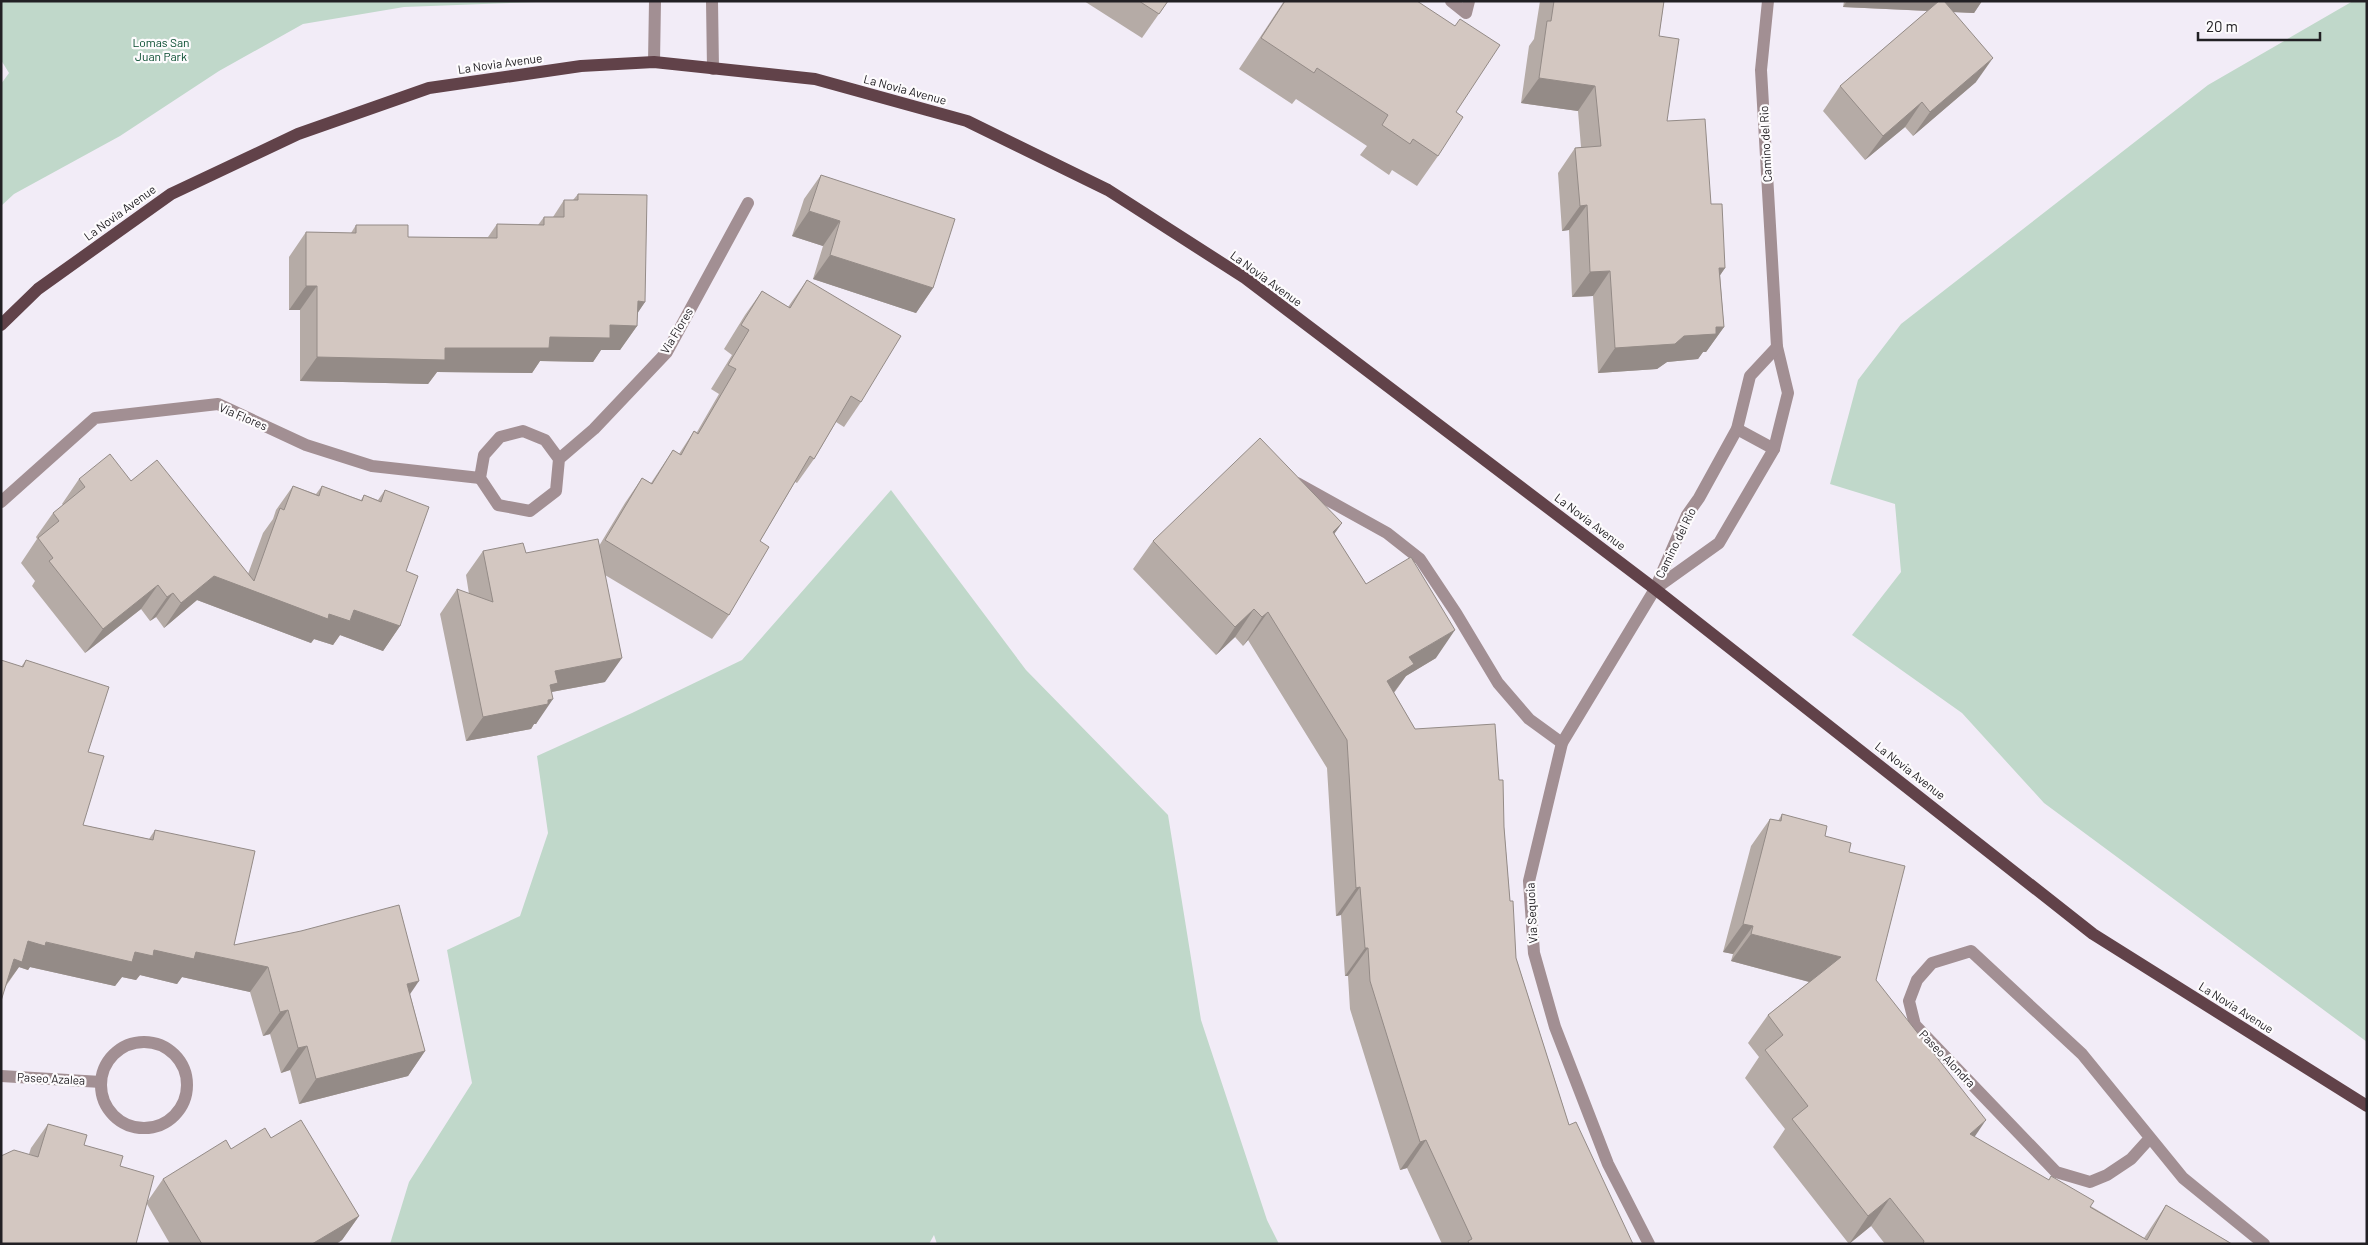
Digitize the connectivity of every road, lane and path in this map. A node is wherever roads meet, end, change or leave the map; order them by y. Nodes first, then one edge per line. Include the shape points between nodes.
1 (654, 1) edge
2 (712, 1) edge
3 (1451, 1) edge
4 (1469, 1) edge
5 (1768, 1) edge
6 (654, 62) junction
7 (713, 69) junction
8 (748, 203) dead end
9 (1, 326) edge
10 (1777, 347) junction
11 (1737, 429) junction
12 (1774, 449) junction
13 (559, 459) junction
14 (480, 478) junction
15 (1288, 478) edge
16 (1, 502) edge
17 (1655, 589) junction
18 (1562, 743) junction
19 (1, 1076) edge
20 (101, 1082) junction
21 (2367, 1106) edge
22 (2150, 1138) junction
23 (1650, 1244) edge
24 (2264, 1244) edge

1 - 6 street
2 - 7 street
3 - 4 street via 1466,13
5 - 10 street, Camino del Rio via 1762,70
6 - 7 main road, La Novia Avenue
6 - 9 main road, La Novia Avenue via 581,66 429,88 298,134 171,194 38,289
7 - 17 main road, La Novia Avenue via 815,79 967,121 1108,190 1245,278
8 - 13 street, Via Flores via 667,352 594,429
10 - 11 street, Camino del Rio via 1750,376
10 - 12 street, Camino del Rio via 1788,393
11 - 12 street
11 - 17 street, Camino del Rio via 1687,515
12 - 17 street, Camino del Rio via 1719,543
13 - 14 street via 545,440 522,431 500,437 484,454
13 - 14 street via 556,492 530,511 498,505
14 - 16 street, Via Flores via 372,466 306,445 218,404 95,418
15 - 18 street via 1387,533 1420,559 1498,683 1529,719
17 - 18 street, Via Sequoia
17 - 21 main road, La Novia Avenue via 2093,934
18 - 23 street, Via Sequoia via 1529,880 1534,952 1555,1027 1608,1164
19 - 20 street, Paseo Azalea
20 - 20 street, Paseo Azalea via 103,1099 111,1114 125,1124 142,1129 158,1127 173,1118 183,1105 188,1088 186,1072 177,1057 164,1046 147,1042 131,1044 116,1052 106,1066
22 - 22 street, Paseo Alondra via 2082,1054 1971,950 1932,963 1916,980 1909,1002 1914,1025 2056,1172 2090,1182 2130,1160
22 - 24 street, Paseo Alondra via 2183,1178

